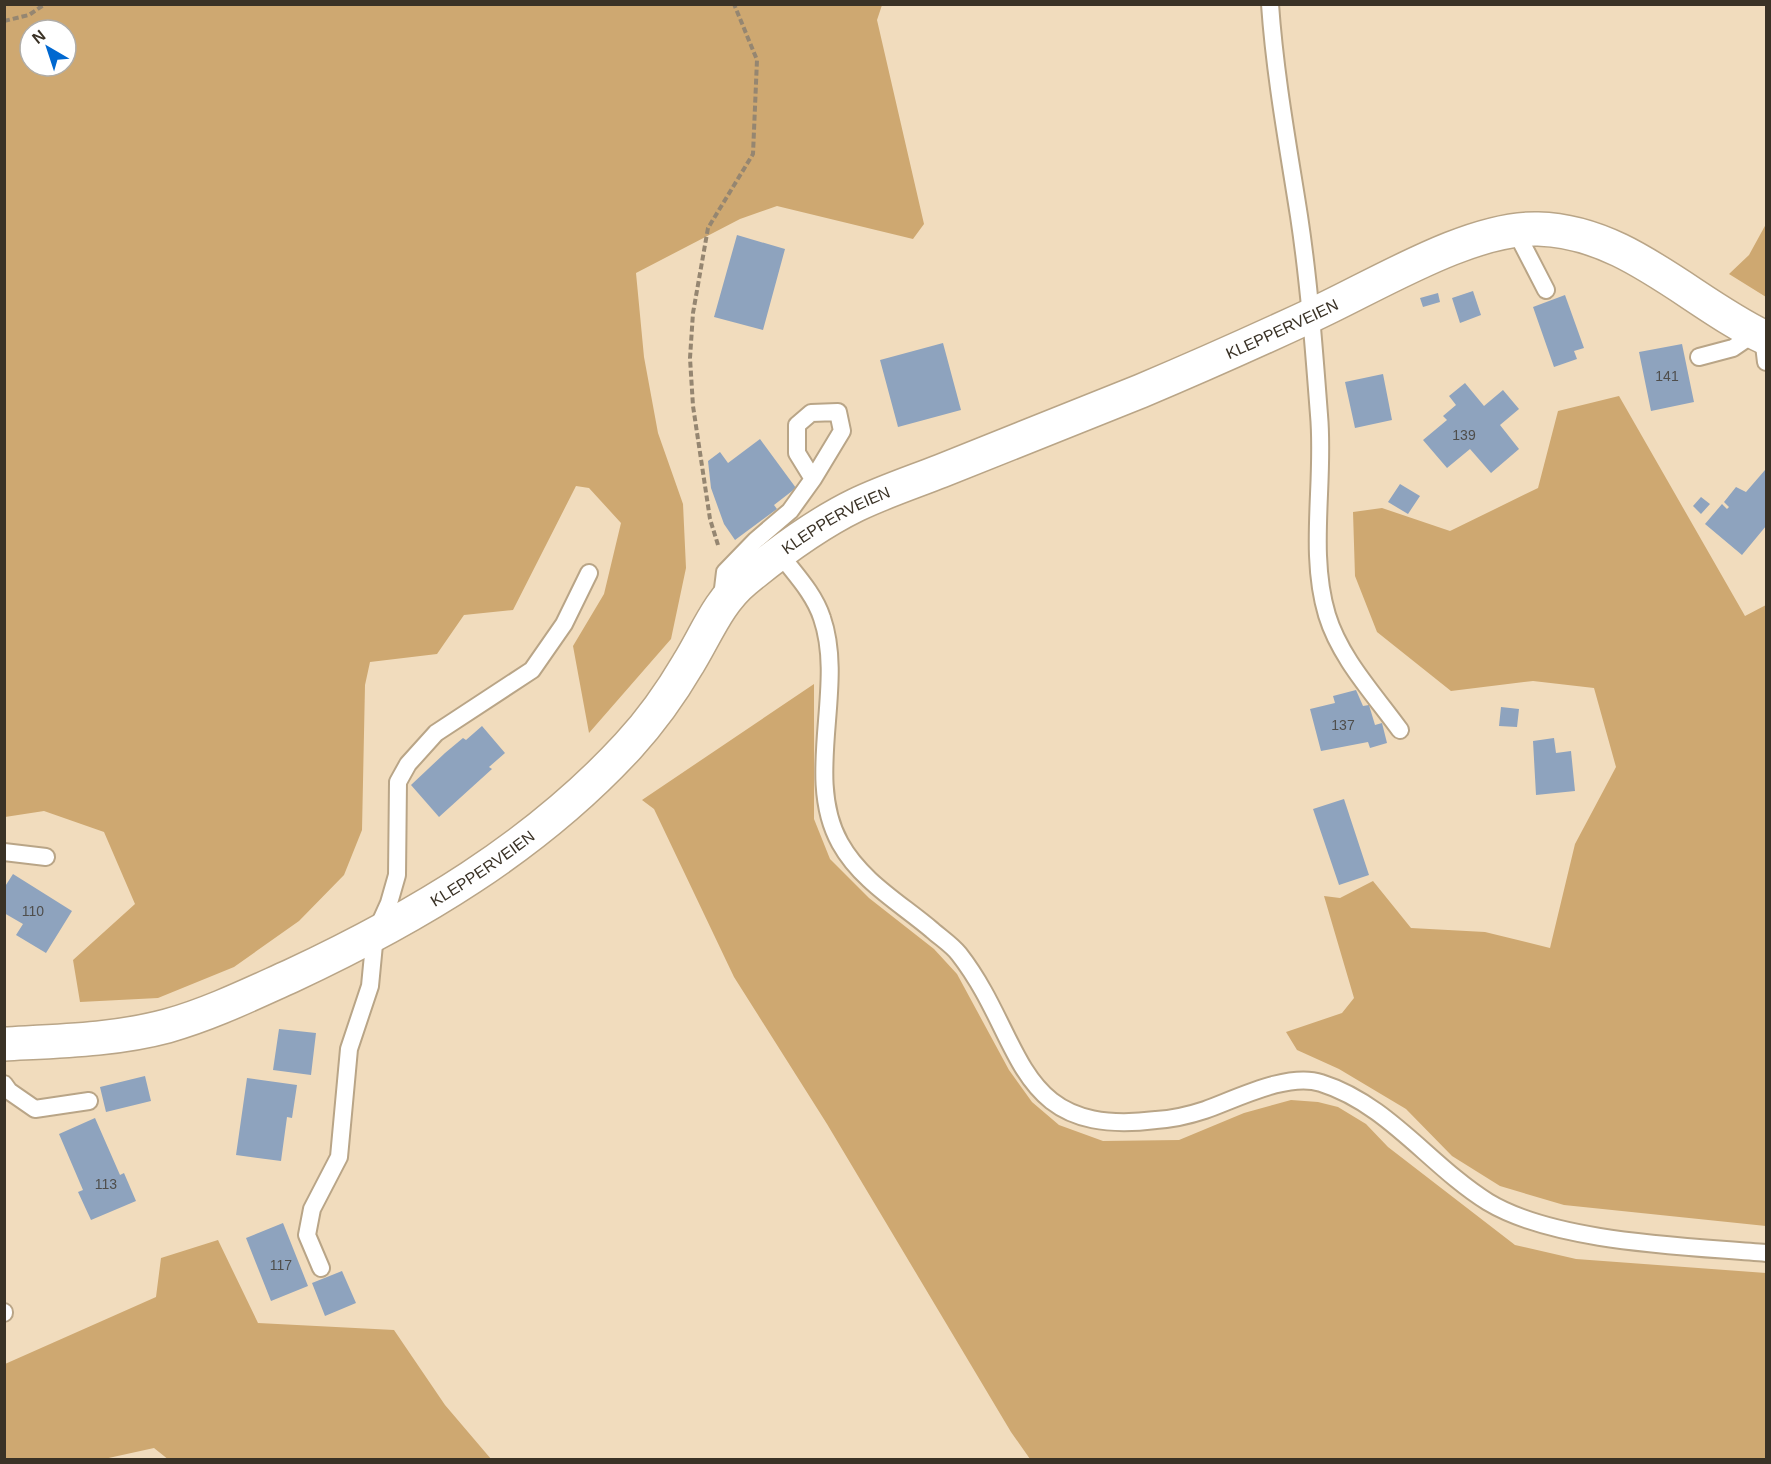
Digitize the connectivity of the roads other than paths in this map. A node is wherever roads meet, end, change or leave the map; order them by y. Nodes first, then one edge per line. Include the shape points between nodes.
1 (1270, 4) edge
2 (1515, 230) junction
3 (1546, 290) dead end
4 (1311, 316) junction
5 (1763, 343) edge
6 (1700, 357) dead end
7 (813, 479) dead end
8 (779, 553) junction
9 (589, 573) dead end
10 (721, 607) junction
11 (1400, 730) dead end
12 (4, 852) edge
13 (46, 857) dead end
14 (375, 934) junction
15 (4, 1044) edge
16 (4, 1084) edge
17 (89, 1101) dead end
18 (1767, 1252) edge
19 (321, 1268) dead end

1 - 4 lane via 1274,60
2 - 3 lane
2 - 4 street, KLEPPERVEIEN via 1457,248
2 - 5 street, KLEPPERVEIEN via 1570,232 1606,243 1637,259
4 - 8 street, KLEPPERVEIEN via 1141,391 854,506
4 - 11 lane via 1320,419 1320,586 1327,616 1341,646
5 - 6 lane
7 - 10 lane via 789,511 725,572
8 - 10 street, KLEPPERVEIEN via 739,584
8 - 18 lane via 808,591 823,621 828,668 826,801 837,838 863,874 957,951 985,995 1018,1061 1050,1100 1092,1121 1121,1124 1204,1110 1278,1084 1316,1081 1373,1108 1457,1181 1509,1213 1571,1231
9 - 14 lane via 564,624 532,670 436,733 408,764 398,782 397,875
10 - 14 street, KLEPPERVEIEN via 659,709 627,747 553,818 448,892
12 - 13 lane
14 - 15 street, KLEPPERVEIEN via 215,1010 166,1026 84,1040
14 - 19 lane via 370,986 349,1049 339,1157 312,1209 306,1235
16 - 17 lane via 35,1109

